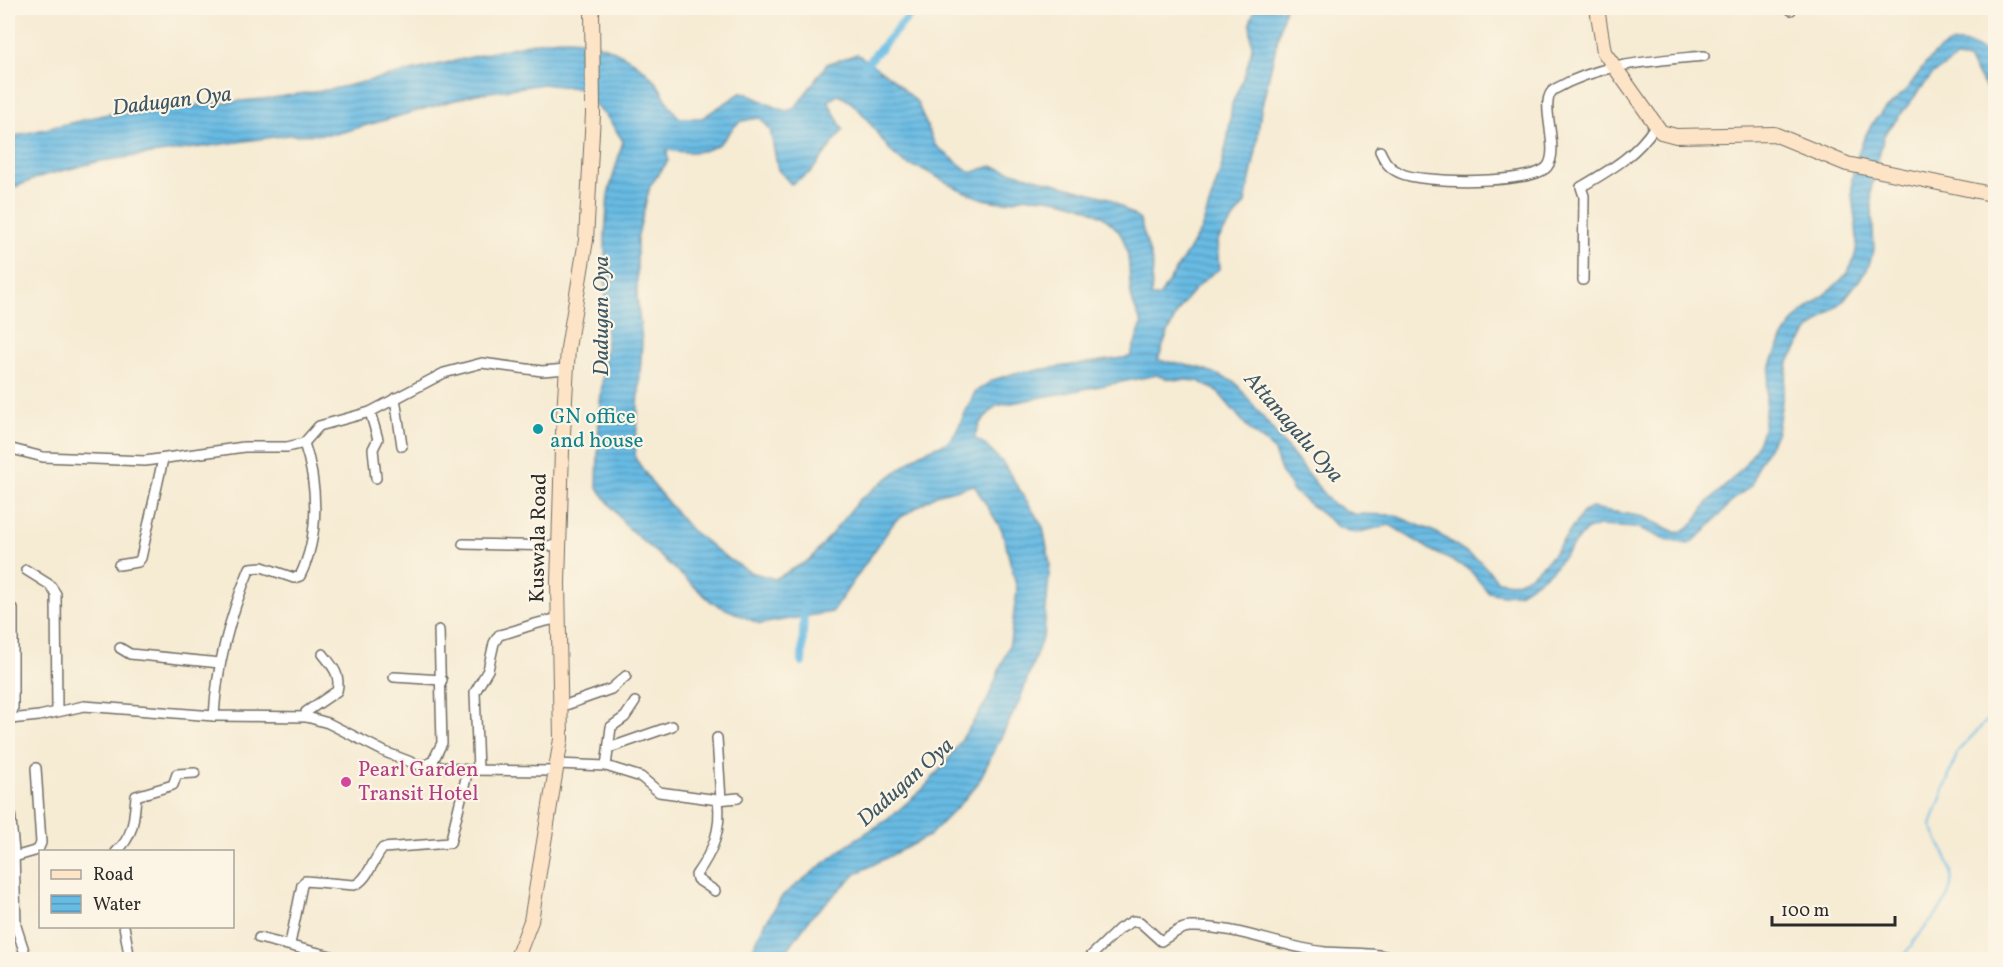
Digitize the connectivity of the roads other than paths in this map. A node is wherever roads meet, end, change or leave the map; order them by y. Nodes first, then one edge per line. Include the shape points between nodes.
1 (592, 8) edge
2 (1597, 8) edge
3 (1704, 56) dead end
4 (1612, 65) junction
5 (1655, 126) junction
6 (1380, 151) dead end
7 (1995, 195) edge
8 (1583, 280) dead end
9 (567, 369) junction
10 (395, 398) junction
11 (370, 412) junction
12 (304, 443) junction
13 (402, 446) dead end
14 (8, 448) edge
15 (163, 459) junction
16 (376, 478) dead end
17 (463, 544) dead end
18 (559, 546) junction
19 (119, 565) dead end
20 (26, 570) dead end
21 (13, 609) dead end
22 (558, 619) junction
23 (439, 630) dead end
24 (120, 648) dead end
25 (323, 654) dead end
26 (220, 663) junction
27 (626, 676) dead end
28 (394, 677) dead end
29 (442, 680) junction
30 (635, 702) dead end
31 (560, 707) junction
32 (57, 711) junction
33 (214, 716) junction
34 (307, 717) junction
35 (8, 720) edge
36 (672, 726) dead end
37 (717, 738) dead end
38 (609, 748) junction
39 (426, 765) junction
40 (606, 766) junction
41 (556, 767) junction
42 (36, 768) dead end
43 (473, 770) junction
44 (195, 773) dead end
45 (8, 790) edge
46 (738, 798) dead end
47 (720, 800) junction
48 (118, 850) edge
49 (12, 853) edge
50 (715, 891) dead end
51 (124, 928) edge
52 (259, 938) dead end
53 (290, 944) junction
54 (339, 958) dead end
55 (27, 960) edge
56 (130, 960) edge
57 (516, 960) edge
58 (1087, 960) edge
59 (1398, 960) edge

1 - 9 street, Kuswala Road via 593,114 586,240
2 - 4 street via 1604,52
3 - 4 street
4 - 5 street
4 - 6 street via 1549,93 1552,154 1548,166 1539,173 1478,181 1429,180 1402,174 1385,164
5 - 7 street via 1676,136 1774,134 1846,164
5 - 8 street via 1622,162 1581,187
9 - 10 street via 542,371 482,363 444,372
9 - 18 street, Kuswala Road
10 - 11 street
10 - 13 street
11 - 12 street via 327,422
11 - 16 street via 378,440 373,449
12 - 15 street
12 - 26 street via 314,490 313,538 307,562 300,576 294,578 262,567 250,568 238,595
14 - 15 street via 43,457
15 - 19 street via 141,558
17 - 18 street
18 - 22 street, Kuswala Road
20 - 32 street via 50,585 56,594
21 - 35 street via 13,709
22 - 31 street, Kuswala Road
22 - 43 street via 535,621 499,635 494,643 488,670 475,692
23 - 29 street
24 - 26 street via 130,654
25 - 34 street via 336,671 337,691 306,712
26 - 33 street
27 - 31 street via 610,689
28 - 29 street
29 - 39 street via 442,743 433,761
30 - 38 street via 625,717 611,727
31 - 41 street, Kuswala Road via 561,739
32 - 33 street via 84,706
32 - 35 street
33 - 34 street
34 - 39 street via 328,723 385,752
36 - 38 street
37 - 47 street
38 - 40 street
39 - 43 street
40 - 41 street
40 - 47 street via 641,777 659,792
41 - 43 street
41 - 57 street, Kuswala Road via 531,921
42 - 49 street via 41,843 38,850
43 - 53 street via 450,843 383,848 366,877 354,885 306,881
44 - 48 street via 177,774 173,785 136,796 133,828
45 - 49 street
46 - 47 street
47 - 50 street via 712,853 696,875
49 - 55 street via 16,926
51 - 56 street
52 - 53 street
53 - 54 street
58 - 59 street via 1111,935 1133,921 1140,922 1161,941 1186,927 1214,927 1284,945

